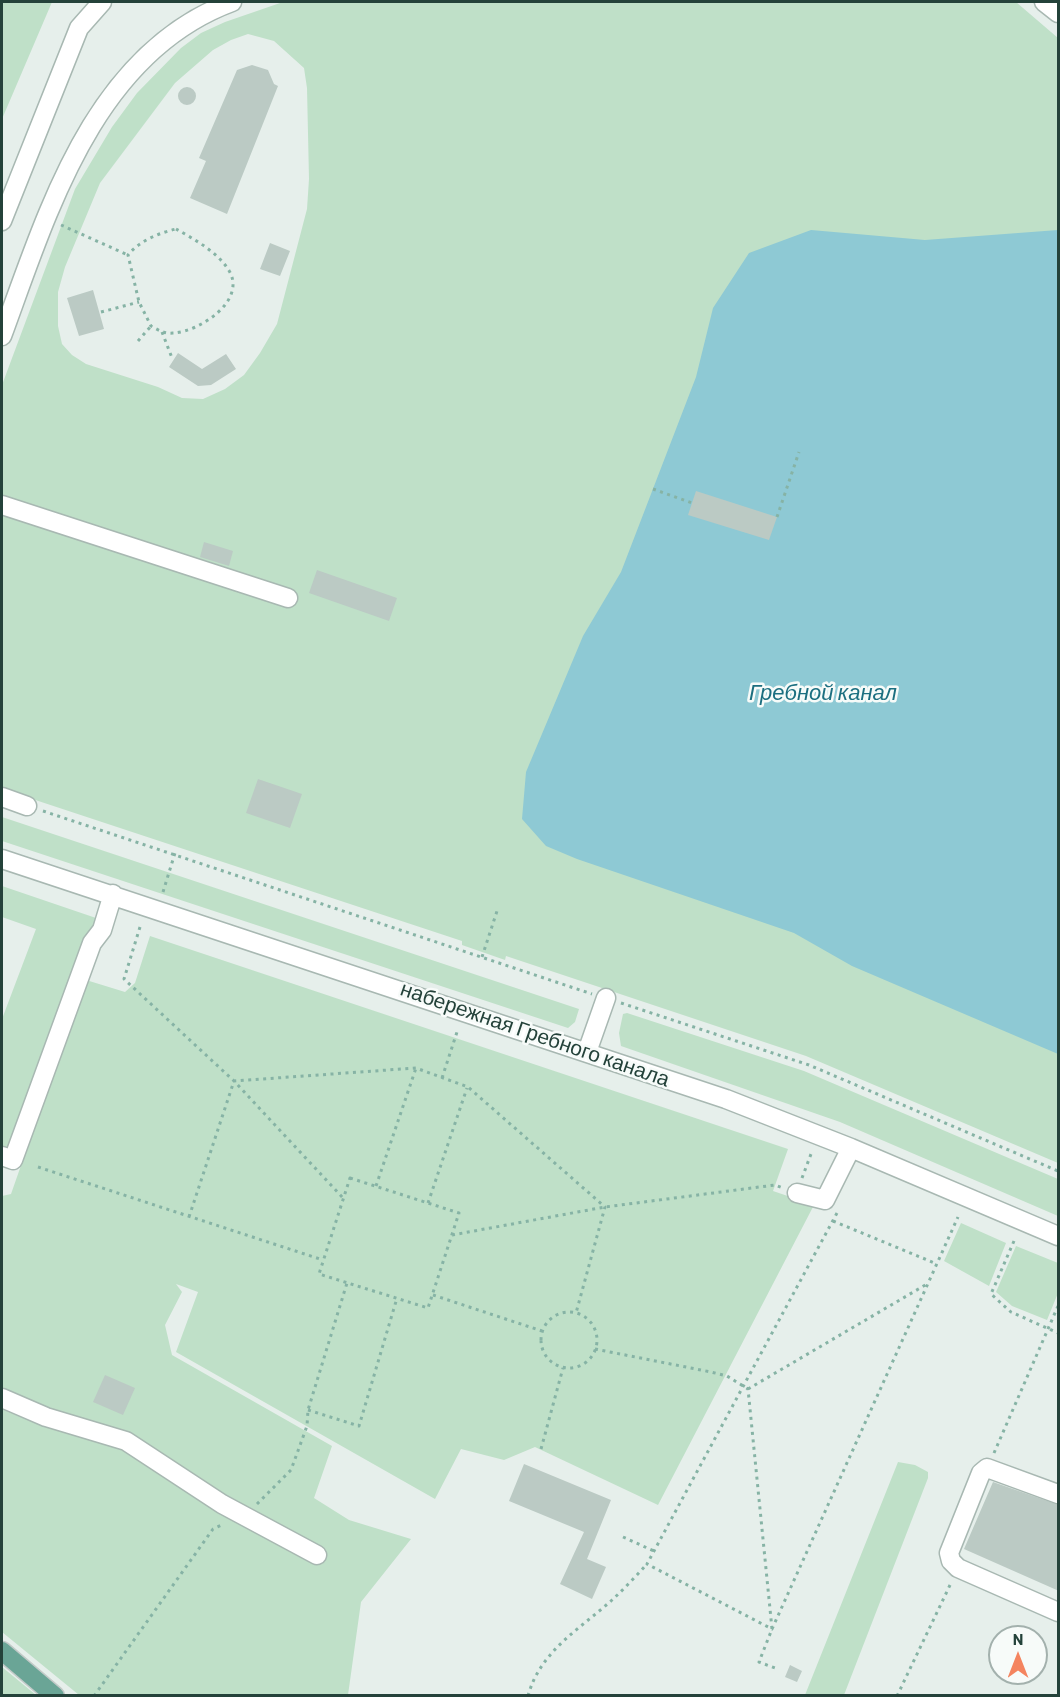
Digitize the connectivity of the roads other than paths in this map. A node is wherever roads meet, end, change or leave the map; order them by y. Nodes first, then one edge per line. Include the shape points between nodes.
1 (102, 2) edge
2 (232, 2) edge
3 (1044, 2) edge
4 (1059, 13) edge
5 (2, 221) edge
6 (2, 336) edge
7 (2, 505) edge
8 (288, 598) dead end
9 (2, 797) edge
10 (27, 806) road end
11 (2, 859) edge
12 (113, 894) junction
13 (606, 999) road end
14 (587, 1052) junction
15 (851, 1148) junction
16 (2, 1156) edge
17 (796, 1192) road end
18 (1059, 1236) edge
19 (2, 1398) edge
20 (1059, 1494) edge
21 (318, 1555) dead end
22 (1059, 1612) edge
23 (2, 1651) edge
24 (55, 1695) edge

1 - 5 street via 79,28
2 - 6 street via 189,21 134,70 109,100 71,160
3 - 4 street
7 - 8 street
9 - 10 street
11 - 12 street, набережная Гребного канала
12 - 14 street, набережная Гребного канала
12 - 16 street via 13,1160
13 - 14 street
14 - 15 street, набережная Гребного канала via 726,1099
15 - 17 street via 825,1200
15 - 18 street, набережная Гребного канала
19 - 21 street via 46,1417 126,1441 244,1516
20 - 22 street via 987,1468 981,1473 949,1553 958,1568
23 - 24 main road

